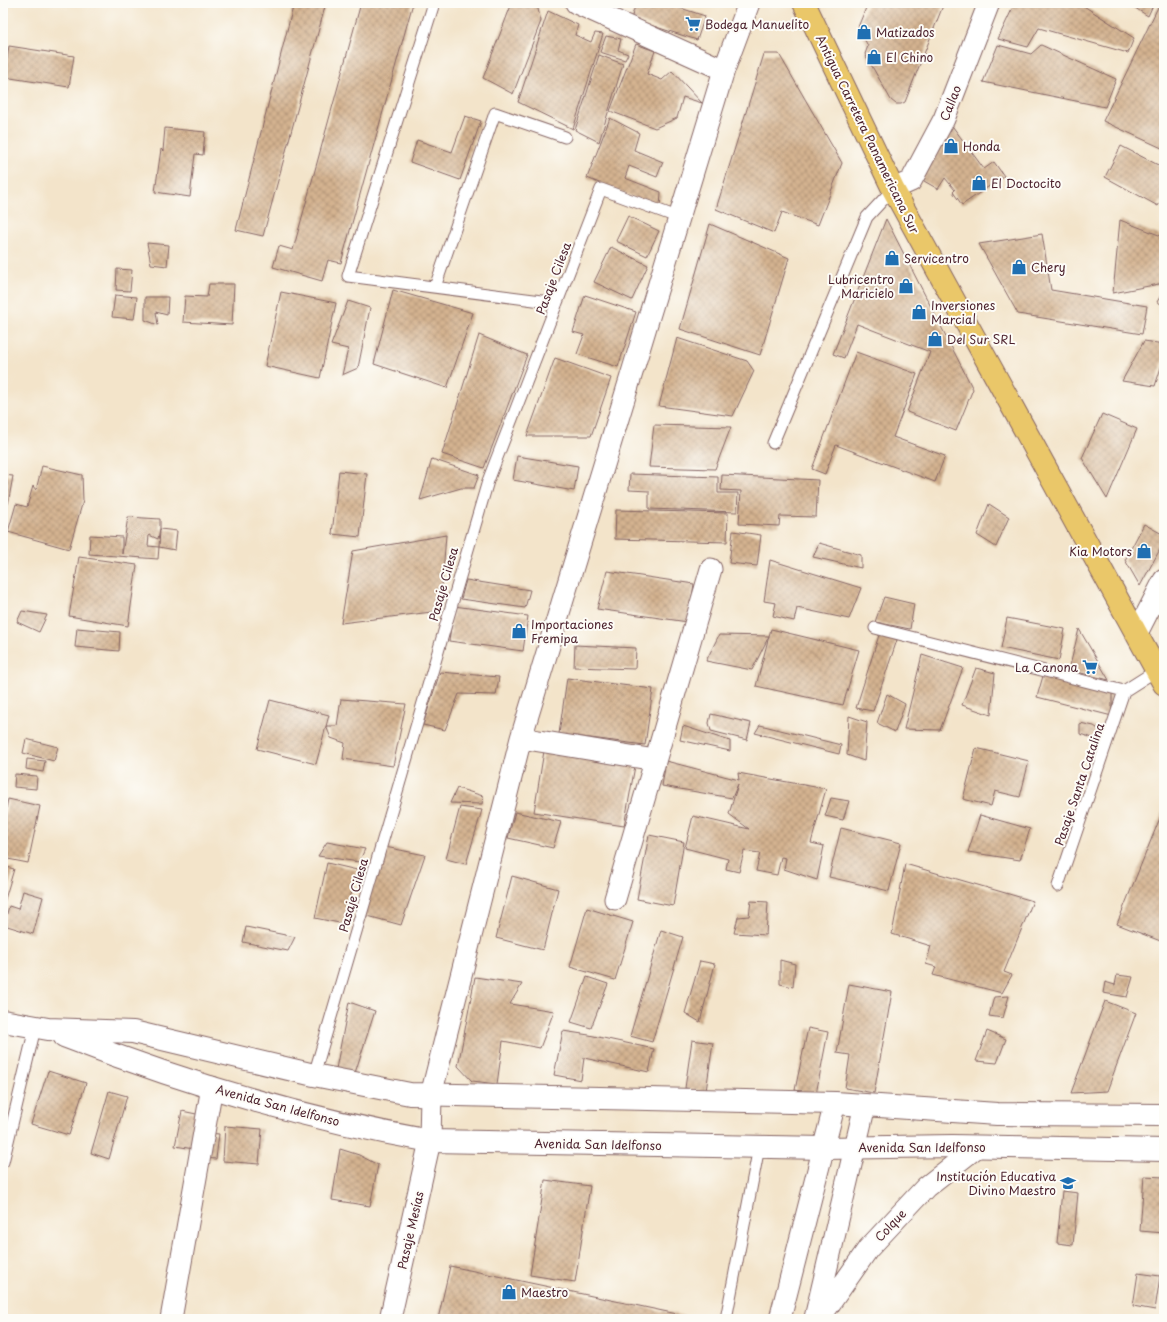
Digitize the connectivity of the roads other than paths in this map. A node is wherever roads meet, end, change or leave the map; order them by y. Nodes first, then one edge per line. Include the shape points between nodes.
1 (434, 3) edge
2 (576, 3) edge
3 (749, 3) edge
4 (804, 3) edge
5 (989, 3) edge
6 (724, 70) junction
7 (565, 137) dead end
8 (893, 189) junction
9 (680, 218) junction
10 (435, 287) junction
11 (557, 303) junction
12 (773, 443) dead end
13 (710, 569) dead end
14 (1164, 580) edge
15 (875, 628) dead end
16 (1137, 633) junction
17 (1160, 677) edge
18 (1124, 691) junction
19 (521, 738) junction
20 (655, 760) junction
21 (1058, 886) dead end
22 (615, 900) dead end
23 (3, 1020) edge
24 (42, 1029) junction
25 (314, 1075) junction
26 (212, 1088) junction
27 (431, 1095) junction
28 (834, 1103) junction
29 (865, 1105) junction
30 (1164, 1115) edge
31 (430, 1141) junction
32 (759, 1147) junction
33 (857, 1147) junction
34 (977, 1147) junction
35 (825, 1148) junction
36 (1164, 1150) edge
37 (3, 1162) edge
38 (171, 1319) edge
39 (390, 1319) edge
40 (726, 1319) edge
41 (780, 1319) edge
42 (814, 1319) edge
43 (820, 1319) edge

1 - 10 lane via 348,276
2 - 6 street
3 - 6 street, Pasaje Mesías
4 - 8 highway, Antigua Carretera Panamericana Sur
5 - 8 street, Callao via 944,119 911,181
6 - 9 street, Pasaje Mesías
7 - 10 lane via 495,113
8 - 12 lane via 867,217
8 - 16 highway, Antigua Carretera Panamericana Sur
9 - 11 lane, Pasaje Cilesa via 601,189
9 - 19 street, Pasaje Mesías
10 - 11 lane
11 - 25 lane, Pasaje Cilesa via 488,481
13 - 20 street
14 - 16 street
15 - 18 lane
16 - 17 highway, Antigua Carretera Panamericana Sur
17 - 18 lane
18 - 21 lane, Pasaje Santa Catalina
19 - 20 street
19 - 27 street, Pasaje Mesías
20 - 22 street
23 - 24 street, Avenida San Idelfonso
24 - 25 street, Avenida San Idelfonso via 133,1032
24 - 26 street, Avenida San Idelfonso via 125,1060
24 - 37 lane
25 - 27 street, Avenida San Idelfonso via 410,1094
26 - 31 street, Avenida San Idelfonso via 296,1111
26 - 38 street
27 - 28 street, Avenida San Idelfonso
27 - 31 street, Pasaje Mesías
28 - 29 street, Avenida San Idelfonso
28 - 35 street
29 - 30 street, Avenida San Idelfonso via 997,1114
29 - 33 street
31 - 32 street, Avenida San Idelfonso
31 - 39 street, Pasaje Mesías
32 - 35 street, Avenida San Idelfonso
32 - 40 lane
33 - 34 street, Avenida San Idelfonso
33 - 35 street, Avenida San Idelfonso
33 - 42 street
34 - 36 street, Avenida San Idelfonso
34 - 43 street, Colque via 926,1187 868,1249
35 - 41 street

